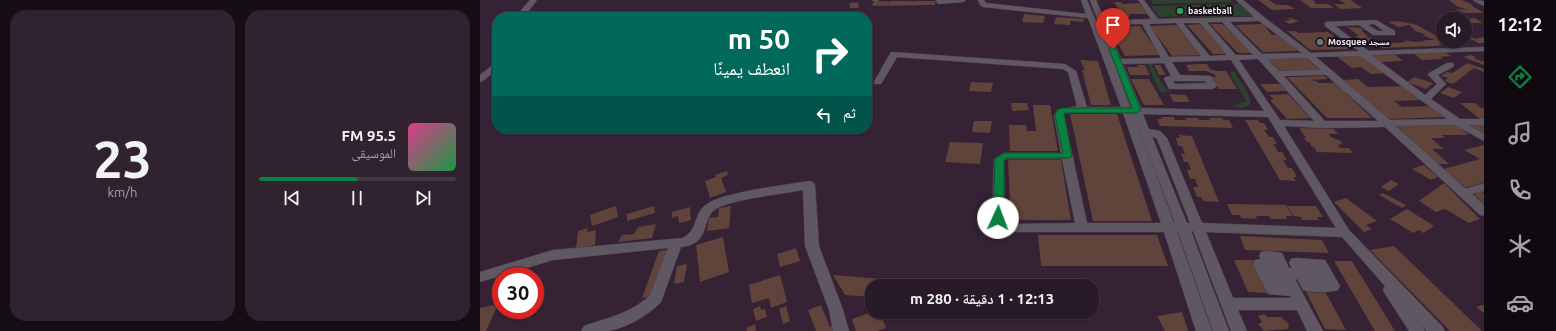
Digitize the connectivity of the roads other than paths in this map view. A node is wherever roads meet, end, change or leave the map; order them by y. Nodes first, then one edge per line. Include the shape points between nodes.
1 (534, 0) edge
2 (939, 0) edge
3 (963, 0) edge
4 (1084, 0) edge
5 (1092, 0) edge
6 (1099, 0) edge
7 (1141, 0) edge
8 (1239, 0) edge
9 (1476, 0) edge
10 (981, 1) edge
11 (1484, 4) edge
12 (523, 12) edge
13 (1096, 19) junction
14 (1261, 19) junction
15 (1224, 20) junction
16 (1178, 21) junction
17 (1202, 21) junction
18 (1144, 22) junction
19 (1156, 22) junction
20 (1361, 23) dead end
21 (1472, 49) junction
22 (1484, 49) edge
23 (1364, 53) junction
24 (1308, 54) junction
25 (1484, 55) edge
26 (1260, 56) junction
27 (1207, 58) junction
28 (1234, 58) junction
29 (1166, 60) junction
30 (1113, 61) junction
31 (1450, 65) dead end
32 (492, 69) edge
33 (1328, 72) junction
34 (1277, 74) junction
35 (480, 79) edge
36 (878, 82) dead end
37 (1194, 82) junction
38 (1426, 99) junction
39 (1083, 109) junction
40 (1131, 110) junction
41 (1274, 119) junction
42 (1384, 122) junction
43 (1458, 122) junction
44 (1484, 122) edge
45 (1323, 125) junction
46 (1145, 132) junction
47 (1484, 138) edge
48 (1068, 156) junction
49 (1484, 187) edge
50 (1464, 193) junction
51 (1484, 212) edge
52 (1169, 227) junction
53 (1183, 227) junction
54 (1197, 227) junction
55 (1082, 228) junction
56 (1345, 233) junction
57 (676, 243) junction
58 (1372, 263) junction
59 (1279, 267) junction
60 (1327, 275) dead end
61 (480, 277) edge
62 (1288, 290) junction
63 (1228, 304) junction
64 (1301, 304) junction
65 (589, 331) edge
66 (840, 331) edge
67 (1204, 331) edge
68 (1221, 331) edge
69 (1239, 331) edge
70 (1315, 331) edge
71 (1417, 331) edge
72 (1437, 331) edge

1 - 12 street
2 - 3 street
4 - 13 street
5 - 13 street
6 - 13 street via 1104,12
7 - 19 street
8 - 14 street
9 - 11 street
10 - 13 street via 983,5
13 - 18 street
13 - 30 street
14 - 15 street
14 - 24 street
15 - 17 street
15 - 26 street
16 - 17 street
16 - 19 street
16 - 27 street
17 - 28 street
18 - 19 street
18 - 29 street
20 - 23 street via 1328,24
21 - 22 street
21 - 23 street
21 - 25 street
23 - 24 street
23 - 38 street
24 - 26 street
24 - 33 street
26 - 28 street
26 - 34 street
27 - 28 street
27 - 29 street
28 - 41 street
29 - 30 street
29 - 37 street via 1177,78 1168,78 1172,87
30 - 40 street
31 - 38 street via 1432,75 1442,84
32 - 35 street
33 - 34 street
33 - 42 street
34 - 45 street
36 - 39 street via 894,54 1065,67 1072,71
37 - 37 street via 1200,92 1217,92 1208,78
38 - 43 street
39 - 40 street
39 - 48 street via 1060,112
40 - 41 street
40 - 46 street
40 - 52 street
41 - 45 street
41 - 56 street
42 - 43 street
42 - 45 street
42 - 50 street
43 - 44 street
43 - 47 street
46 - 53 street
46 - 54 street via 1156,133 1162,138
48 - 55 street
48 - 55 street via 1004,156 999,159 998,218 1000,223 1008,228
49 - 50 street
50 - 51 street
52 - 53 street
52 - 55 street
52 - 67 street
53 - 54 street
53 - 68 street
54 - 56 street
54 - 63 street
56 - 58 street
57 - 61 street via 553,255
57 - 65 street via 656,298 651,304
57 - 66 street via 693,239 698,233 705,212 718,203 809,185 812,246 836,310
58 - 71 street
58 - 72 street
59 - 60 street via 1302,274
59 - 62 street
59 - 62 street via 1260,264 1273,290
62 - 64 street
63 - 64 street
63 - 69 street
64 - 70 street

